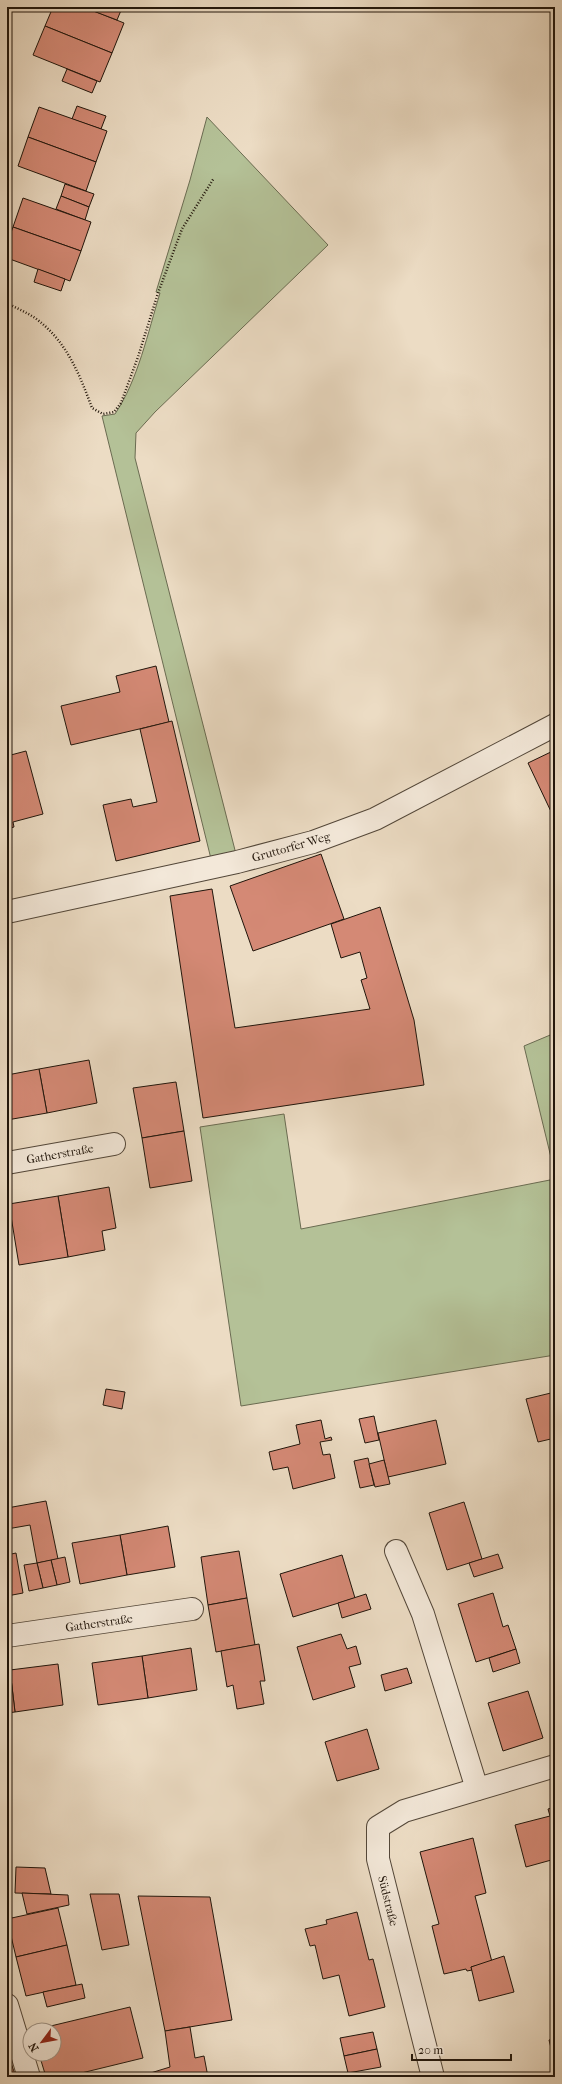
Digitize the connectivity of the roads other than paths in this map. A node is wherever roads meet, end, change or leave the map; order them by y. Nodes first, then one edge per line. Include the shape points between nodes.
1 (555, 726) edge
2 (7, 912) edge
3 (114, 1144) dead end
4 (7, 1164) edge
5 (396, 1551) dead end
6 (192, 1609) dead end
7 (7, 1636) edge
8 (555, 1766) edge
9 (477, 1789) junction
10 (7, 2005) edge
11 (29, 2077) edge
12 (433, 2077) edge

1 - 2 street, Gruttorfer Weg via 375,819 313,842 238,862
3 - 4 street, Gatherstraße
5 - 9 street via 423,1614
6 - 7 street, Gatherstraße
8 - 9 street, Südstraße
9 - 12 street, Südstraße via 404,1811 378,1827 378,1859
10 - 11 street

